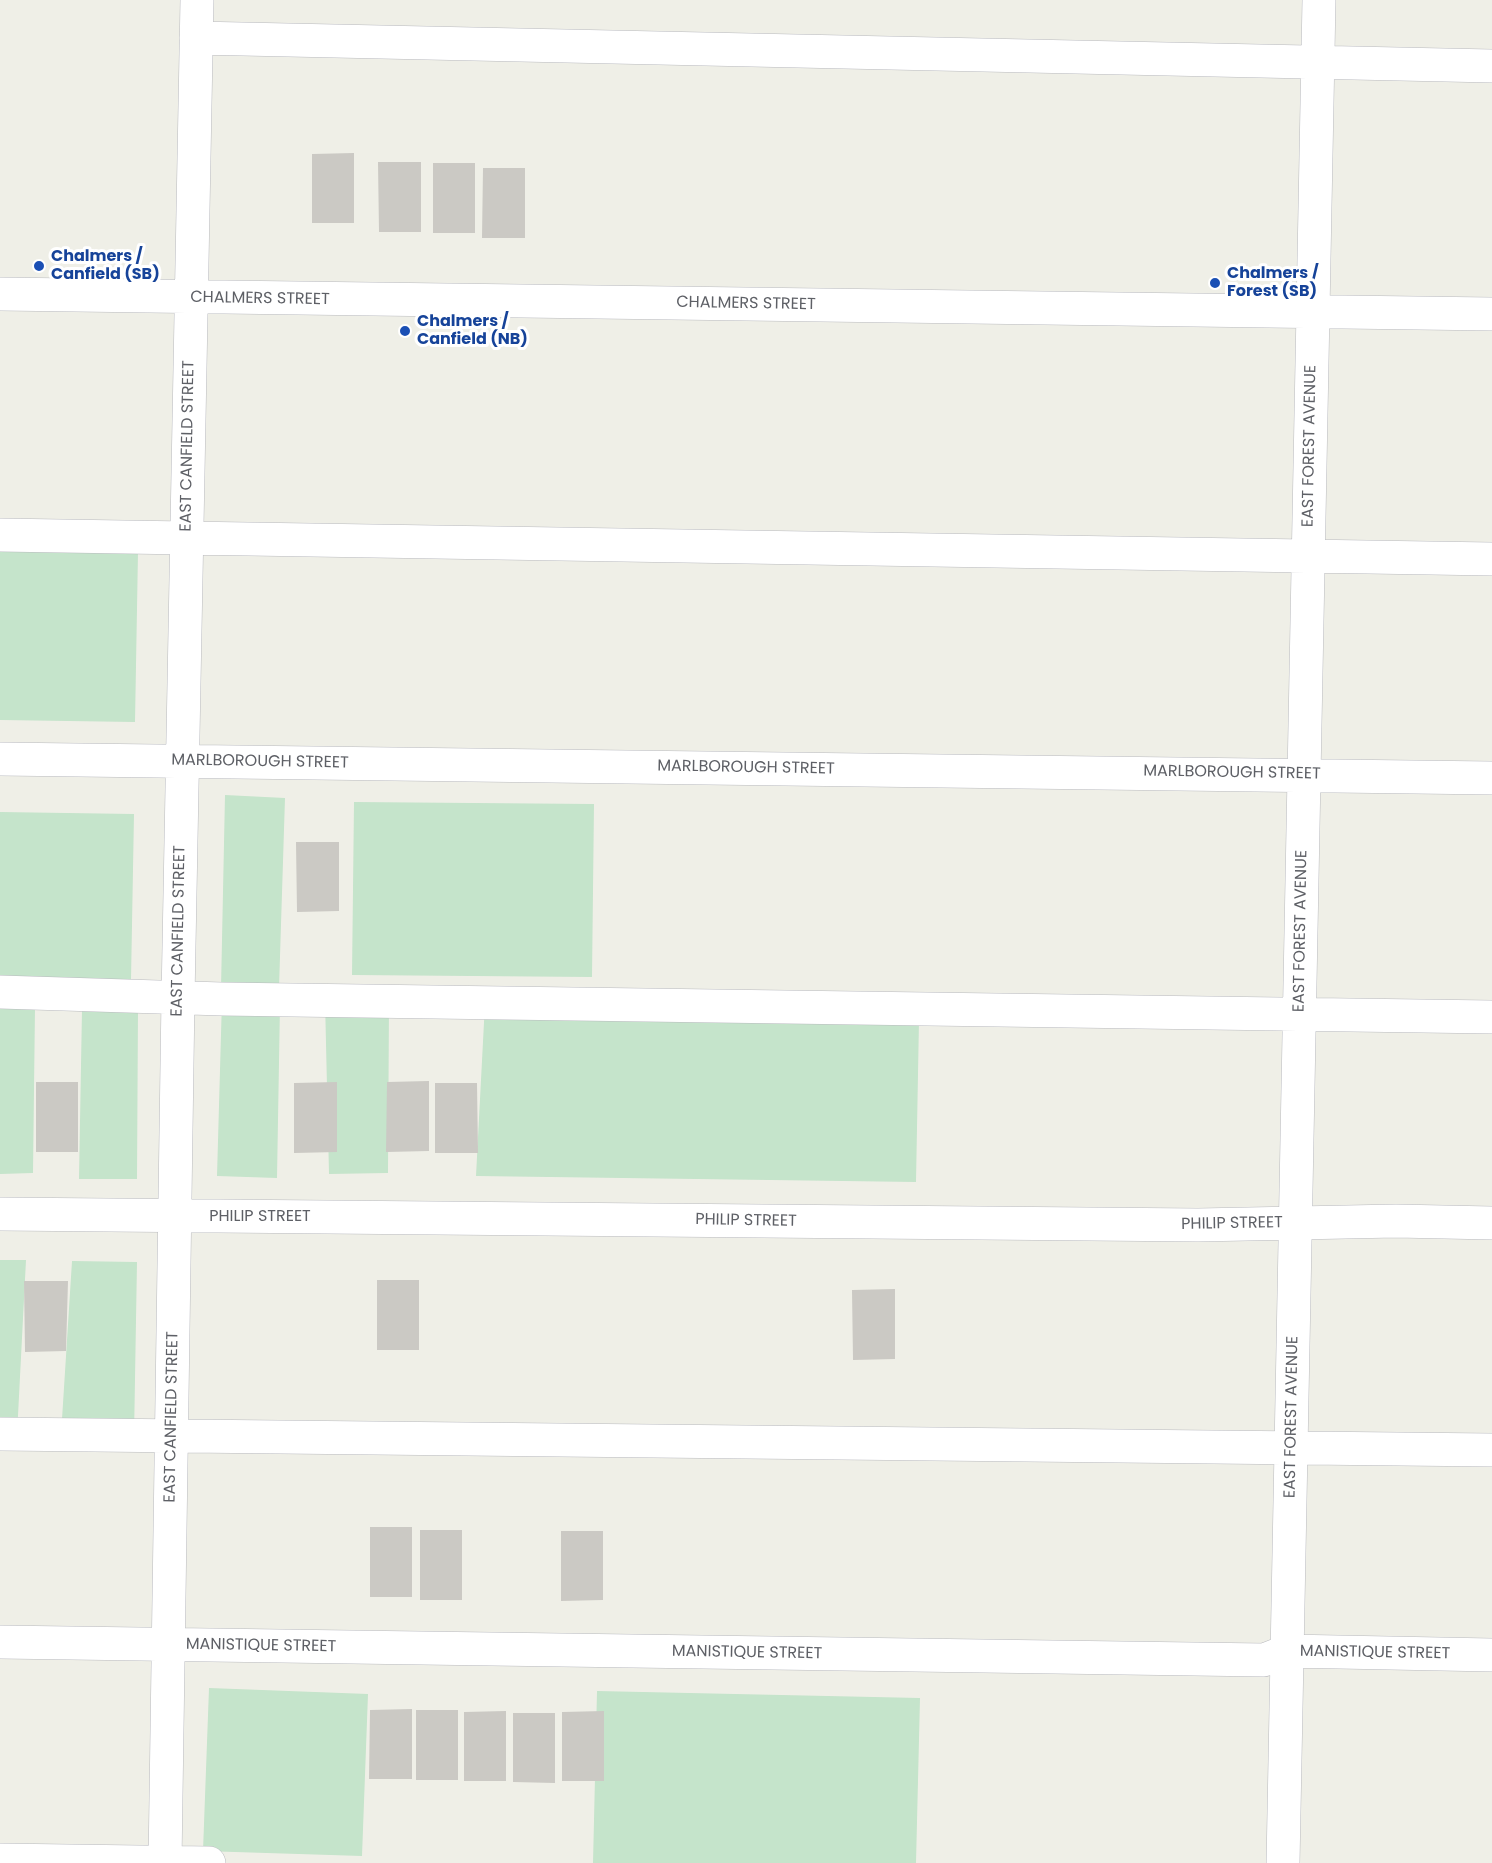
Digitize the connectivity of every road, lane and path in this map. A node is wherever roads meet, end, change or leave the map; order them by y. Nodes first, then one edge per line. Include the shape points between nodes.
1 (197, 0) edge
2 (1319, 0) edge
3 (196, 38) junction
4 (1318, 62) junction
5 (1492, 66) edge
6 (0, 294) edge
7 (192, 298) junction
8 (1313, 310) junction
9 (1492, 314) edge
10 (0, 535) edge
11 (186, 539) junction
12 (1308, 555) junction
13 (1492, 559) edge
14 (0, 759) edge
15 (182, 762) junction
16 (1304, 774) junction
17 (1492, 778) edge
18 (0, 992) edge
19 (178, 998) junction
20 (1299, 1014) junction
21 (1492, 1017) edge
22 (0, 1214) edge
23 (175, 1217) junction
24 (1492, 1222) edge
25 (1296, 1223) junction
26 (0, 1434) edge
27 (171, 1438) junction
28 (1291, 1448) junction
29 (1492, 1450) edge
30 (0, 1642) edge
31 (168, 1645) junction
32 (1287, 1651) junction
33 (1492, 1655) edge
34 (0, 1860) edge
35 (165, 1863) edge
36 (209, 1863) edge
37 (1283, 1863) edge

1 - 3 street, EAST CANFIELD STREET
2 - 4 street, EAST FOREST AVENUE
3 - 4 street
3 - 7 street, EAST CANFIELD STREET
4 - 5 street
4 - 8 street, EAST FOREST AVENUE
6 - 7 street, CHALMERS STREET
7 - 8 street, CHALMERS STREET
7 - 11 street, EAST CANFIELD STREET
8 - 9 street, CHALMERS STREET
8 - 12 street, EAST FOREST AVENUE
10 - 11 street
11 - 12 street
11 - 15 street, EAST CANFIELD STREET
12 - 13 street
12 - 16 street, EAST FOREST AVENUE
14 - 15 street, MARLBOROUGH STREET
15 - 16 street, MARLBOROUGH STREET
15 - 19 street, EAST CANFIELD STREET
16 - 17 street, MARLBOROUGH STREET
16 - 20 street, EAST FOREST AVENUE
18 - 19 street
19 - 20 street
19 - 23 street, EAST CANFIELD STREET
20 - 21 street
20 - 25 street, EAST FOREST AVENUE
22 - 23 street, PHILIP STREET
23 - 25 street, PHILIP STREET
23 - 27 street, EAST CANFIELD STREET
24 - 25 street, PHILIP STREET
25 - 28 street, EAST FOREST AVENUE
26 - 27 street
27 - 28 street
27 - 31 street, EAST CANFIELD STREET
28 - 29 street
28 - 32 street, EAST FOREST AVENUE
30 - 31 street, MANISTIQUE STREET
31 - 32 street, MANISTIQUE STREET via 1264,1660
31 - 35 street, EAST CANFIELD STREET
32 - 33 street, MANISTIQUE STREET
32 - 37 street, EAST FOREST AVENUE
34 - 35 street
35 - 36 street

